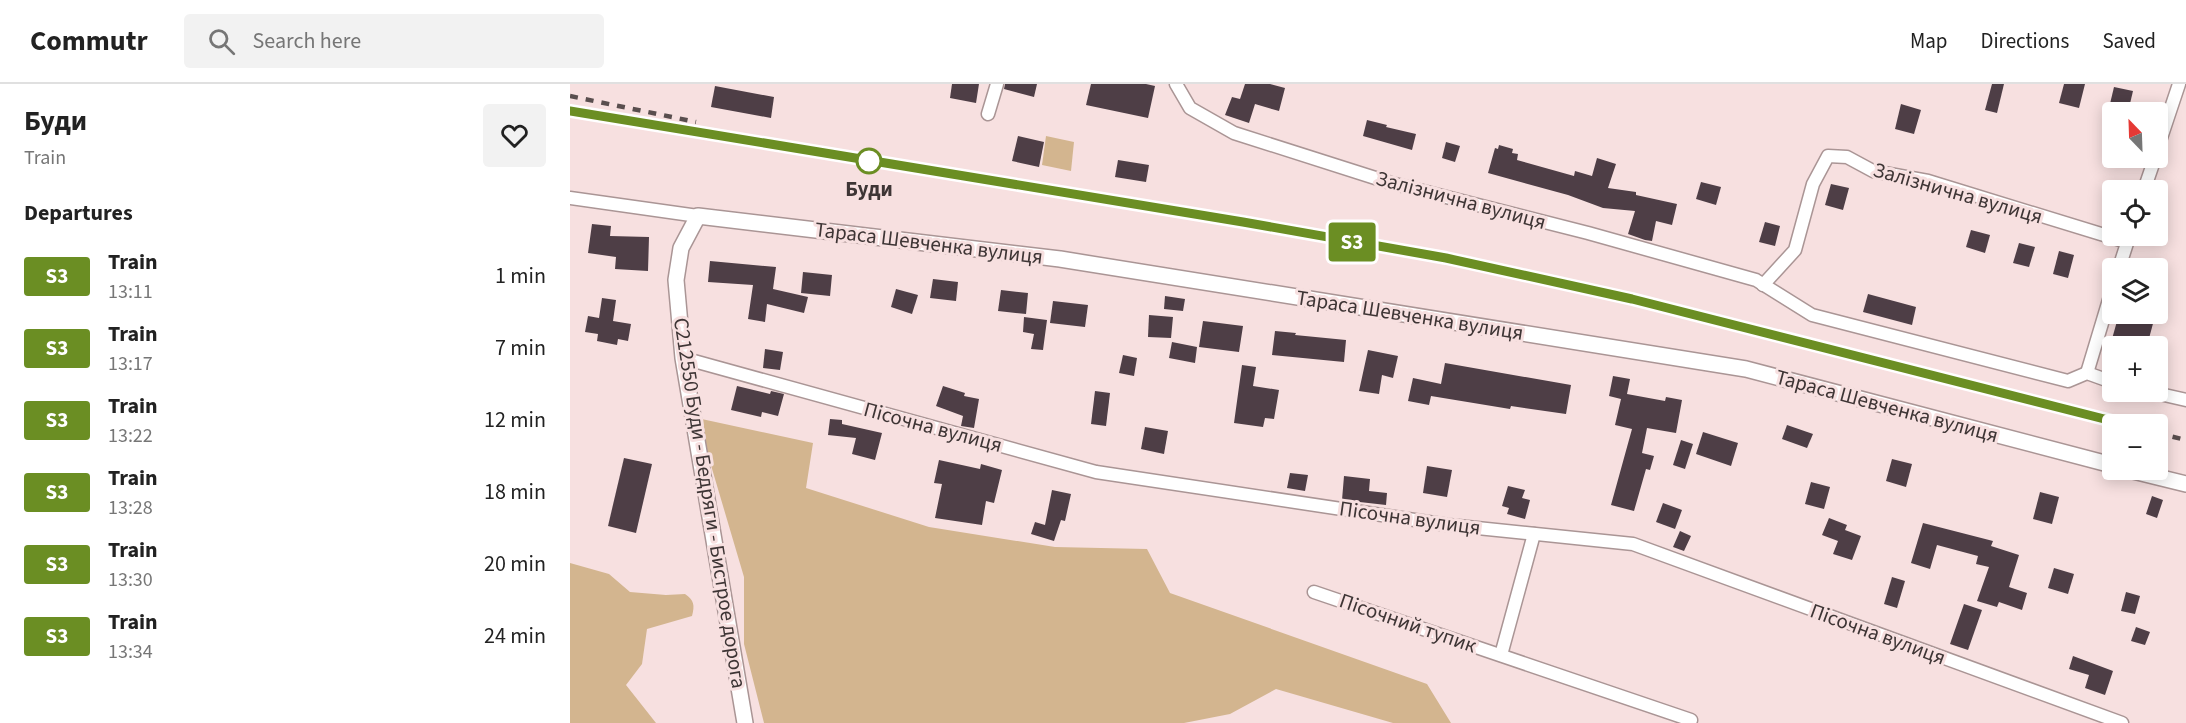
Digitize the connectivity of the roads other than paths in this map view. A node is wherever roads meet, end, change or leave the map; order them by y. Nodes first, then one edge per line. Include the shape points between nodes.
1 (997, 84) edge
2 (1176, 84) edge
3 (2179, 84) edge
4 (988, 114) dead end
5 (2168, 117) edge
6 (570, 198) edge
7 (698, 216) junction
8 (2102, 231) edge
9 (1763, 285) junction
10 (2102, 324) edge
11 (683, 358) junction
12 (2087, 373) junction
13 (2102, 379) edge
14 (2168, 396) edge
15 (2186, 400) edge
16 (2102, 462) edge
17 (2168, 480) edge
18 (2186, 484) edge
19 (1534, 534) junction
20 (1314, 592) dead end
21 (1501, 655) junction
22 (1691, 720) dead end
23 (745, 723) edge
24 (2122, 723) edge

1 - 4 street
2 - 9 street, Залізнична вулиця via 1190,108 1234,133 1391,183 1588,233
3 - 5 street
6 - 7 street
7 - 11 street, С212550 Буди - Бедряги - Бистрое дорога via 681,248 676,280
7 - 16 street, Тараса Шевченка вулиця via 1060,259 1746,369
8 - 9 street, Залізнична вулиця via 1928,181 1873,171 1847,157 1828,156 1813,184 1795,250
9 - 12 street, Залізнична вулиця via 1812,315 2068,381
10 - 12 street
11 - 19 street, Пісочна вулиця via 1096,472 1448,525
11 - 23 street, С212550 Буди - Бедряги - Бистрое дорога
12 - 13 street, Залізнична вулиця
14 - 15 street
17 - 18 street
19 - 21 street, Пісочний тупик
19 - 24 street, Пісочна вулиця via 1633,544
20 - 21 street, Пісочний тупик
21 - 22 street, Пісочний тупик

